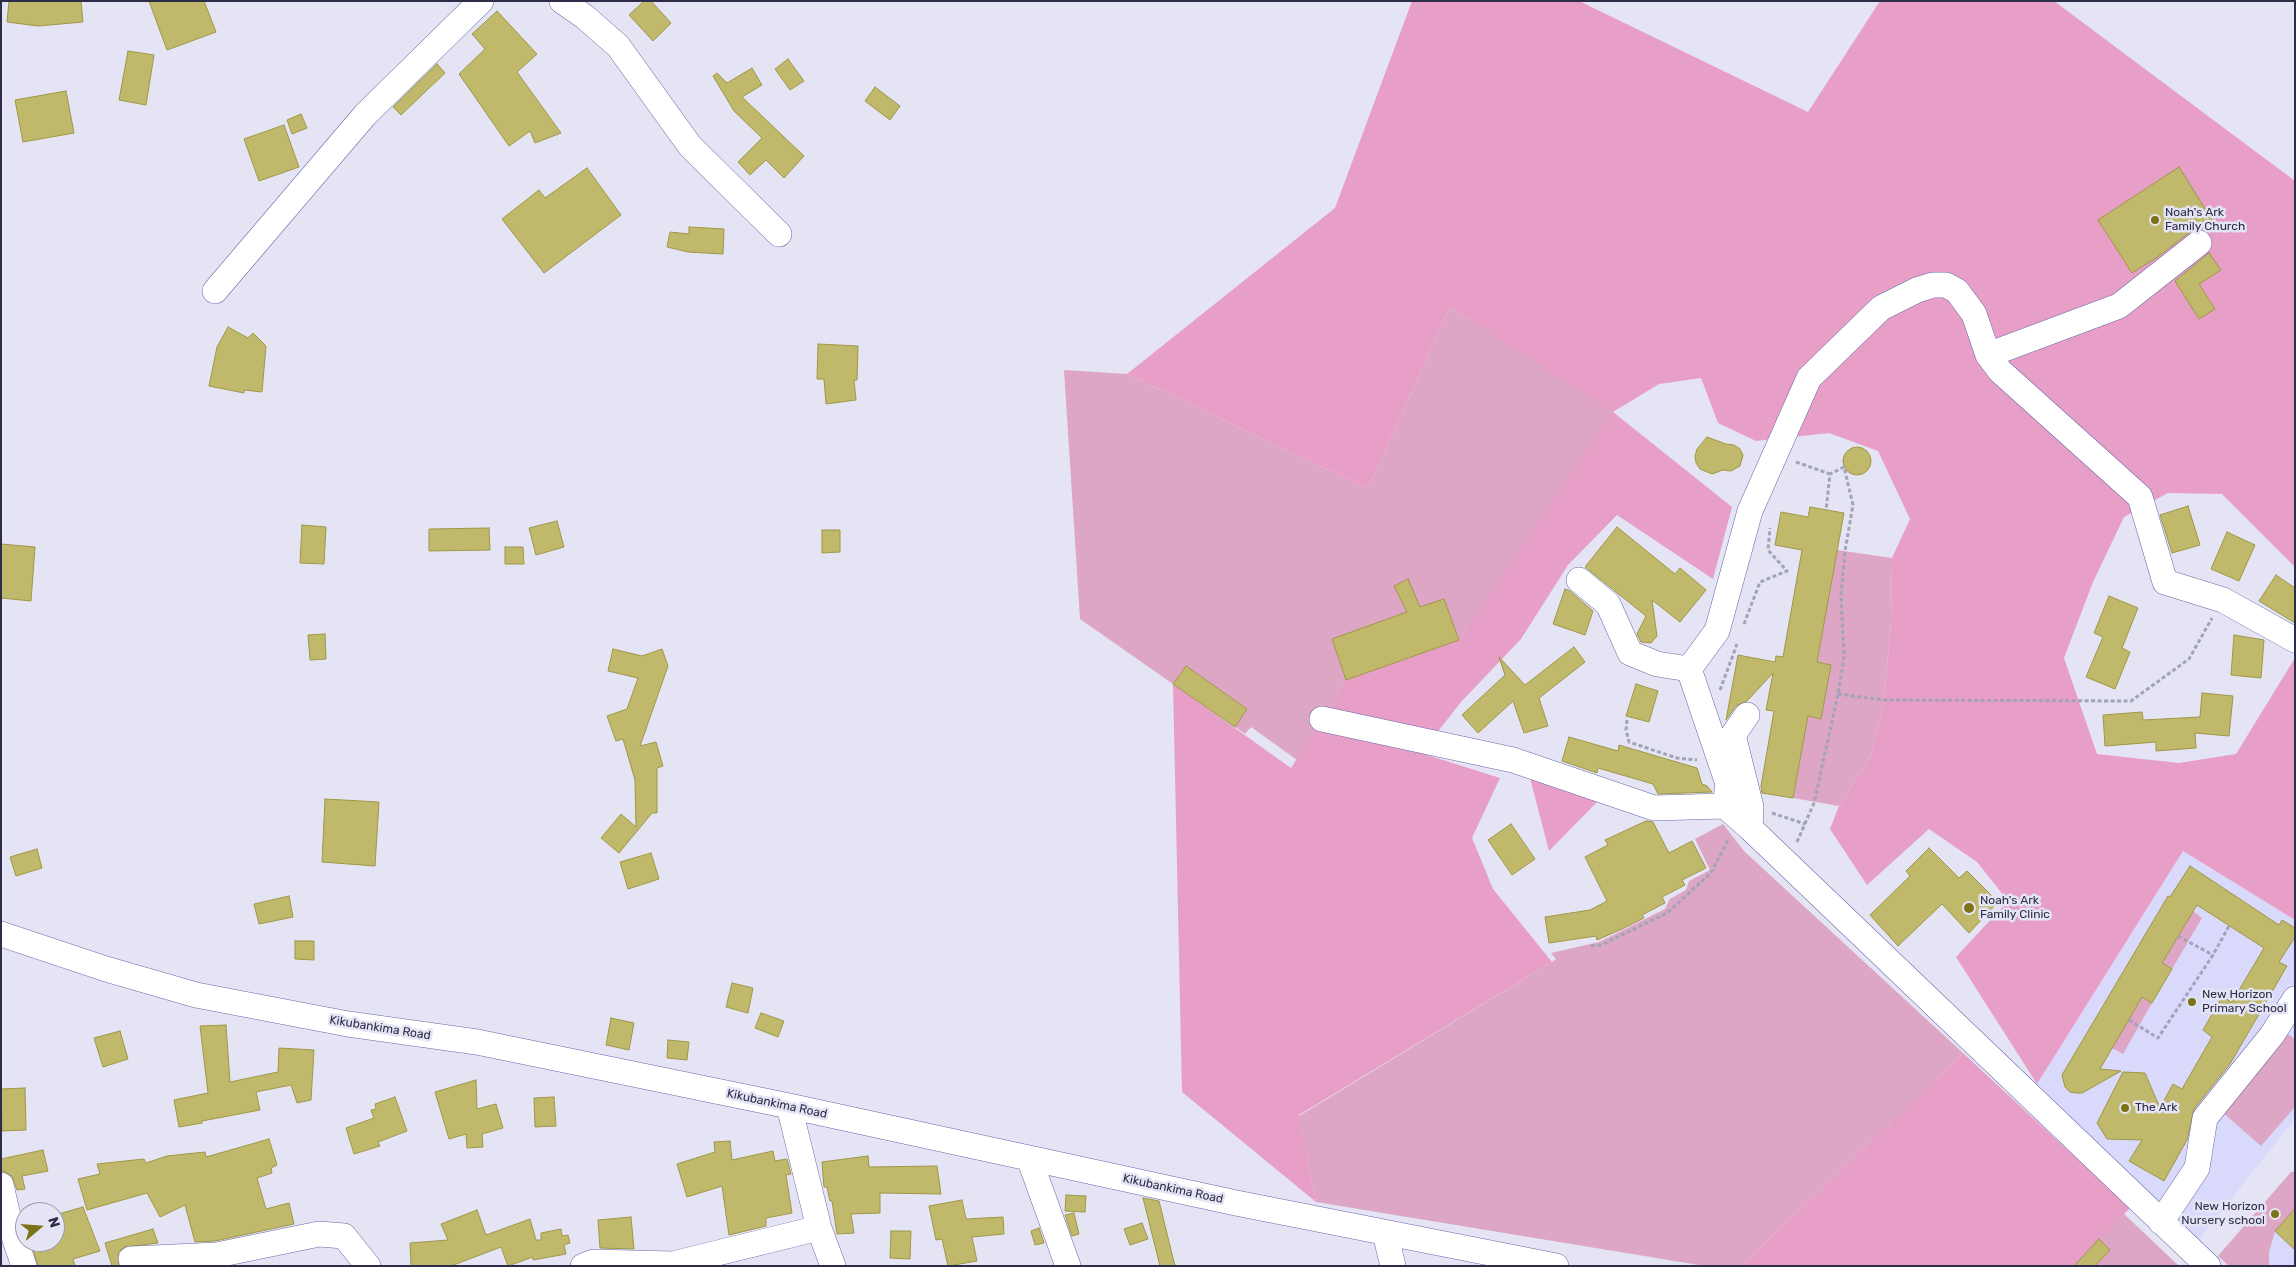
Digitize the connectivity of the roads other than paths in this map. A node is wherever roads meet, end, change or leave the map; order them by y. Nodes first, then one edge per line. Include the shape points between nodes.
1 (481, 1) edge
2 (562, 1) edge
3 (779, 234) dead end
4 (2199, 243) dead end
5 (215, 291) dead end
6 (1988, 355) junction
7 (1580, 580) dead end
8 (2295, 640) edge
9 (1689, 669) junction
10 (1747, 715) dead end
11 (1322, 720) dead end
12 (1741, 815) junction
13 (1, 934) edge
14 (2295, 999) edge
15 (789, 1106) junction
16 (1030, 1158) junction
17 (1, 1185) edge
18 (2160, 1222) junction
19 (819, 1228) junction
20 (1385, 1234) junction
21 (131, 1259) dead end
22 (674, 1265) edge
23 (24, 1266) edge
24 (368, 1266) edge
25 (584, 1266) edge
26 (834, 1266) edge
27 (1068, 1266) edge
28 (1393, 1266) edge
29 (1556, 1266) edge
30 (2208, 1266) edge

1 - 5 street via 365,115
2 - 3 street via 618,46 690,146
4 - 6 street via 2119,306
6 - 8 street via 2000,371 2140,497 2165,582 2223,600
6 - 9 street via 1974,314 1958,291 1946,285 1933,285 1881,308 1809,378 1750,511 1717,631
7 - 9 street via 1608,604 1630,653 1657,664
9 - 12 street
10 - 12 street via 1733,735
11 - 12 street via 1513,760 1654,808
12 - 18 street via 1788,866
13 - 15 street, Kikubankima Road via 106,969 196,994 348,1024 477,1042
14 - 18 street via 2272,1035 2205,1118 2198,1168
15 - 16 street, Kikubankima Road
15 - 19 street
16 - 20 street, Kikubankima Road
16 - 27 street
17 - 23 street
18 - 30 street
19 - 22 street
19 - 26 street
20 - 28 street
20 - 29 street, Kikubankima Road
21 - 24 street via 218,1255 319,1234 344,1236
22 - 25 street via 593,1262

